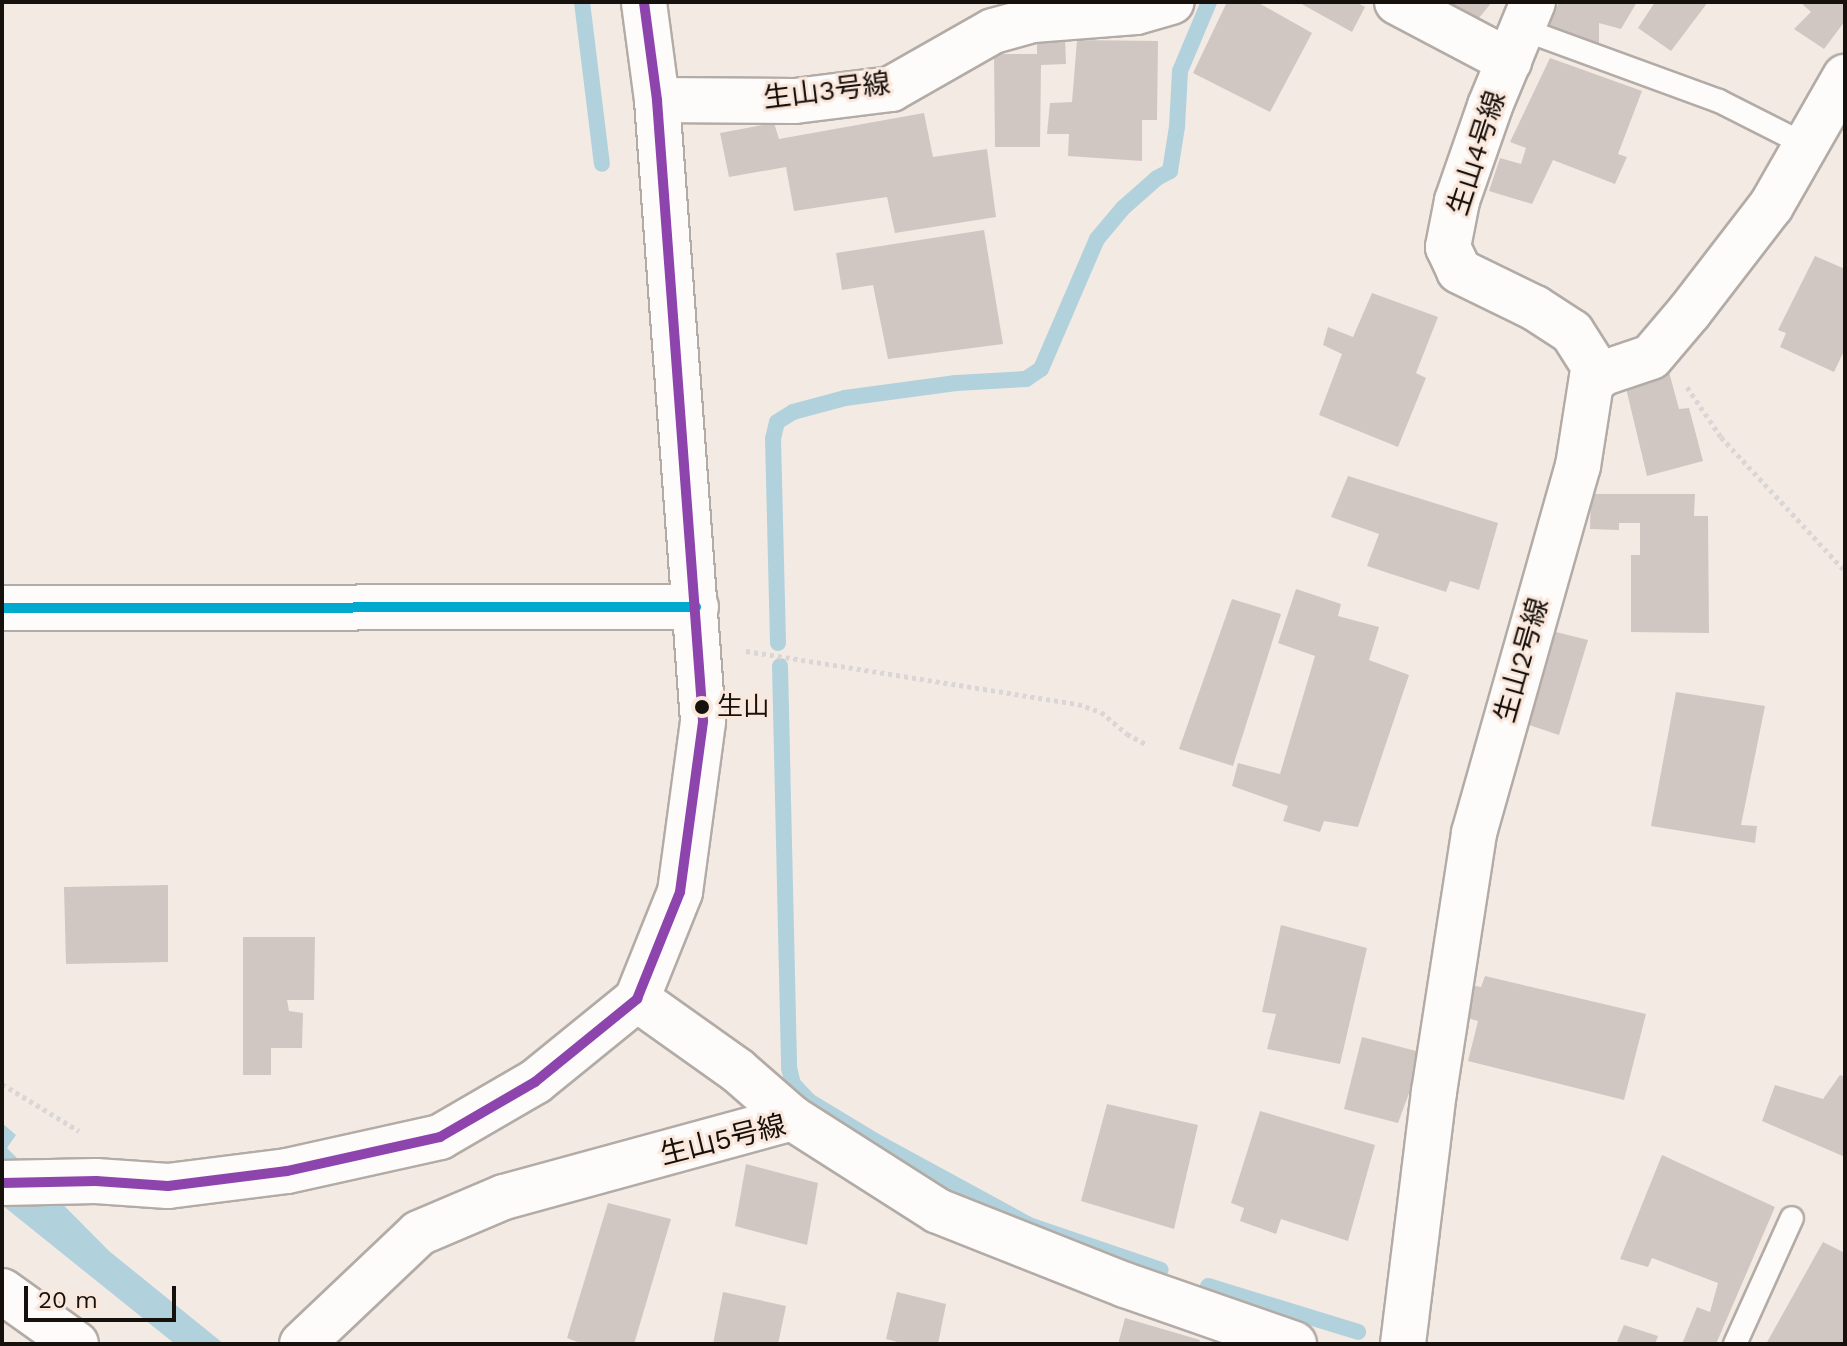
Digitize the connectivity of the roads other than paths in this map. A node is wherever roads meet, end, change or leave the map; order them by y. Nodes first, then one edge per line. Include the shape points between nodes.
1 (644, 2) edge
2 (1172, 2) edge
3 (1397, 2) edge
4 (1521, 31) edge
5 (1845, 77) edge
6 (657, 100) junction
7 (1806, 145) junction
8 (1600, 376) junction
9 (2, 608) edge
10 (697, 626) junction
11 (637, 999) junction
12 (792, 1118) junction
13 (2, 1183) edge
14 (1792, 1218) dead end
15 (2, 1291) edge
16 (76, 1344) edge
17 (302, 1344) edge
18 (1294, 1344) edge
19 (1403, 1344) edge
20 (1735, 1344) edge

1 - 6 street
2 - 6 street, 生山3号線 via 1136,12 1033,20 993,31 891,89 795,101
3 - 4 street
4 - 7 lane via 1719,101
4 - 8 street, 生山4号線 via 1457,201 1448,247 1459,271 1572,332
5 - 7 street
6 - 10 street
7 - 8 street via 1771,206 1651,357
8 - 19 street, 生山2号線 via 1592,377 1578,466 1474,833
9 - 10 street
10 - 11 street via 703,721 680,892
11 - 12 street via 737,1070
11 - 13 street via 535,1082 440,1137 287,1171 168,1186
12 - 17 street, 生山5号線 via 504,1197 419,1233
12 - 18 street, 生山5号線 via 938,1211
14 - 20 lane
15 - 16 street

